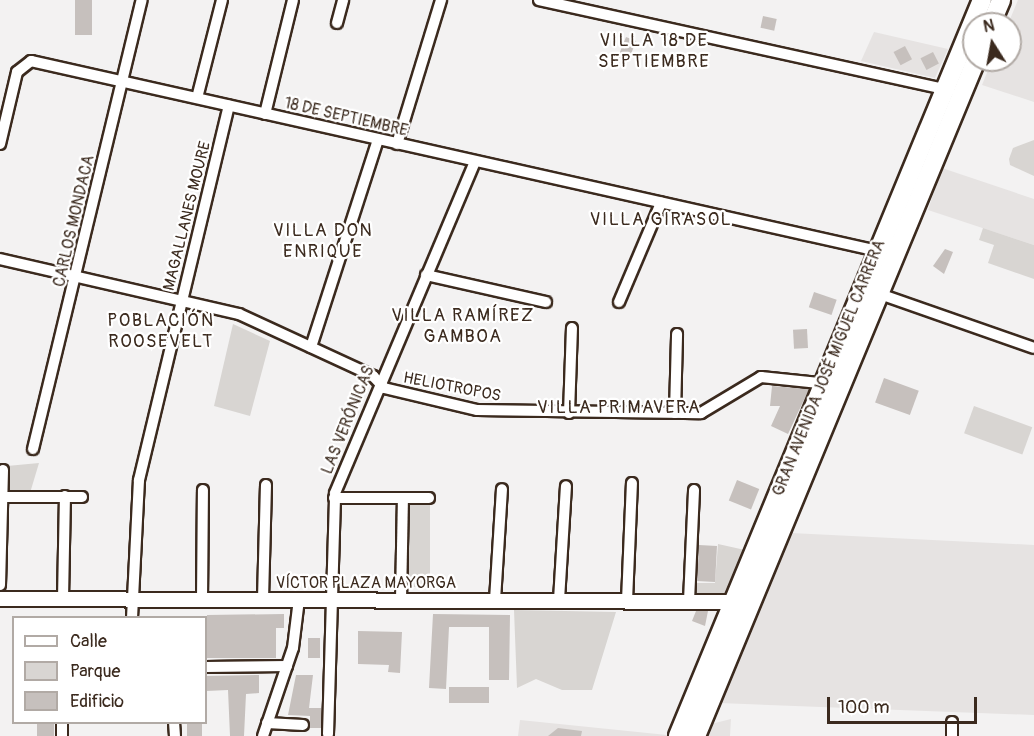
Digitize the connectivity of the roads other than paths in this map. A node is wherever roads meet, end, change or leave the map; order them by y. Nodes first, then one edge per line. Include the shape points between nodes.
1 (142, 0) edge
2 (222, 0) edge
3 (293, 0) edge
4 (343, 0) edge
5 (441, 0) edge
6 (539, 0) edge
7 (982, 0) edge
8 (337, 23) dead end
9 (967, 72) edge
10 (123, 81) junction
11 (954, 91) junction
12 (197, 98) junction
13 (229, 106) junction
14 (4, 114) edge
15 (265, 114) junction
16 (378, 140) junction
17 (0, 144) edge
18 (397, 144) junction
19 (475, 162) junction
20 (661, 202) junction
21 (885, 253) junction
22 (0, 259) edge
23 (426, 275) junction
24 (77, 276) junction
25 (878, 293) junction
26 (182, 300) junction
27 (546, 302) dead end
28 (619, 302) dead end
29 (572, 328) dead end
30 (677, 334) dead end
31 (311, 347) junction
32 (1034, 348) edge
33 (379, 381) junction
34 (831, 384) junction
35 (569, 413) junction
36 (675, 413) junction
37 (33, 449) dead end
38 (3, 470) dead end
39 (632, 483) dead end
40 (266, 485) dead end
41 (566, 486) dead end
42 (502, 489) dead end
43 (203, 490) dead end
44 (694, 490) dead end
45 (65, 496) junction
46 (82, 496) dead end
47 (2, 497) junction
48 (334, 498) junction
49 (403, 498) junction
50 (429, 498) dead end
51 (0, 585) edge
52 (0, 599) edge
53 (63, 599) junction
54 (132, 599) junction
55 (202, 599) junction
56 (264, 599) junction
57 (299, 599) junction
58 (332, 599) junction
59 (401, 600) junction
60 (495, 600) junction
61 (560, 600) junction
62 (627, 601) junction
63 (688, 601) junction
64 (732, 603) junction
65 (132, 616) edge
66 (742, 622) junction
67 (287, 666) junction
68 (207, 667) edge
69 (952, 722) dead end
70 (267, 723) junction
71 (303, 725) dead end
72 (328, 734) dead end
73 (262, 736) edge
74 (678, 736) edge
75 (696, 736) edge
76 (952, 736) edge

1 - 10 street, CARLOS MONDACA
2 - 12 street
3 - 15 street
4 - 8 street
5 - 18 street
6 - 11 street
7 - 11 main road, GRAN AVENIDA JOSÉ MIGUEL CARRERA
9 - 11 main road, GRAN AVENIDA JOSÉ MIGUEL CARRERA
10 - 12 street, 18 DE SEPTIEMBRE
10 - 14 street, 18 DE SEPTIEMBRE via 24,63
10 - 24 street, CARLOS MONDACA
11 - 21 main road, GRAN AVENIDA JOSÉ MIGUEL CARRERA
12 - 13 street, 18 DE SEPTIEMBRE
13 - 15 street, 18 DE SEPTIEMBRE
13 - 26 street, MAGALLANES MOURE
14 - 17 street
15 - 16 street, 18 DE SEPTIEMBRE
16 - 18 street, 18 DE SEPTIEMBRE
16 - 31 street
18 - 19 street, 18 DE SEPTIEMBRE
19 - 20 street, 18 DE SEPTIEMBRE
19 - 23 street, LAS VERÓNICAS
20 - 21 street, 18 DE SEPTIEMBRE
20 - 28 street
21 - 25 main road, GRAN AVENIDA JOSÉ MIGUEL CARRERA
21 - 34 main road, GRAN AVENIDA JOSÉ MIGUEL CARRERA
22 - 24 street, HELIOTROPOS
23 - 27 street
23 - 33 street, LAS VERÓNICAS
24 - 26 street, HELIOTROPOS
24 - 37 street, CARLOS MONDACA
25 - 32 street
25 - 34 main road, GRAN AVENIDA JOSÉ MIGUEL CARRERA
26 - 31 street, HELIOTROPOS via 239,314
26 - 54 street, MAGALLANES MOURE via 139,480
29 - 35 street
30 - 36 street
31 - 33 street, HELIOTROPOS
33 - 35 street, HELIOTROPOS via 384,388 477,410
33 - 48 street, LAS VERÓNICAS
34 - 36 street, HELIOTROPOS via 761,377 713,409
34 - 64 main road, GRAN AVENIDA JOSÉ MIGUEL CARRERA
34 - 66 main road, GRAN AVENIDA JOSÉ MIGUEL CARRERA
35 - 36 street, HELIOTROPOS
38 - 47 street
39 - 62 street
40 - 56 street
41 - 61 street
42 - 60 street
43 - 55 street
44 - 63 street
45 - 46 street
45 - 47 street
45 - 53 street
47 - 51 street
48 - 49 street
48 - 58 street, LAS VERÓNICAS
49 - 50 street
49 - 59 street
52 - 53 street, VÍCTOR PLAZA MAYORGA
53 - 54 street, VÍCTOR PLAZA MAYORGA
54 - 55 street, VÍCTOR PLAZA MAYORGA
54 - 65 street, MAGALLANES MOURE
55 - 56 street, VÍCTOR PLAZA MAYORGA
56 - 57 street, VÍCTOR PLAZA MAYORGA
57 - 58 street, VÍCTOR PLAZA MAYORGA
57 - 67 street
58 - 59 street, VÍCTOR PLAZA MAYORGA
58 - 72 street, LAS VERÓNICAS
59 - 60 street, VÍCTOR PLAZA MAYORGA
60 - 61 street, VÍCTOR PLAZA MAYORGA
61 - 62 street, VÍCTOR PLAZA MAYORGA
62 - 63 street, VÍCTOR PLAZA MAYORGA
63 - 64 street, VÍCTOR PLAZA MAYORGA
64 - 66 main road
64 - 74 main road, GRAN AVENIDA JOSÉ MIGUEL CARRERA
66 - 75 main road, GRAN AVENIDA JOSÉ MIGUEL CARRERA
67 - 68 street
67 - 70 street
69 - 76 street
70 - 71 street
70 - 73 street

